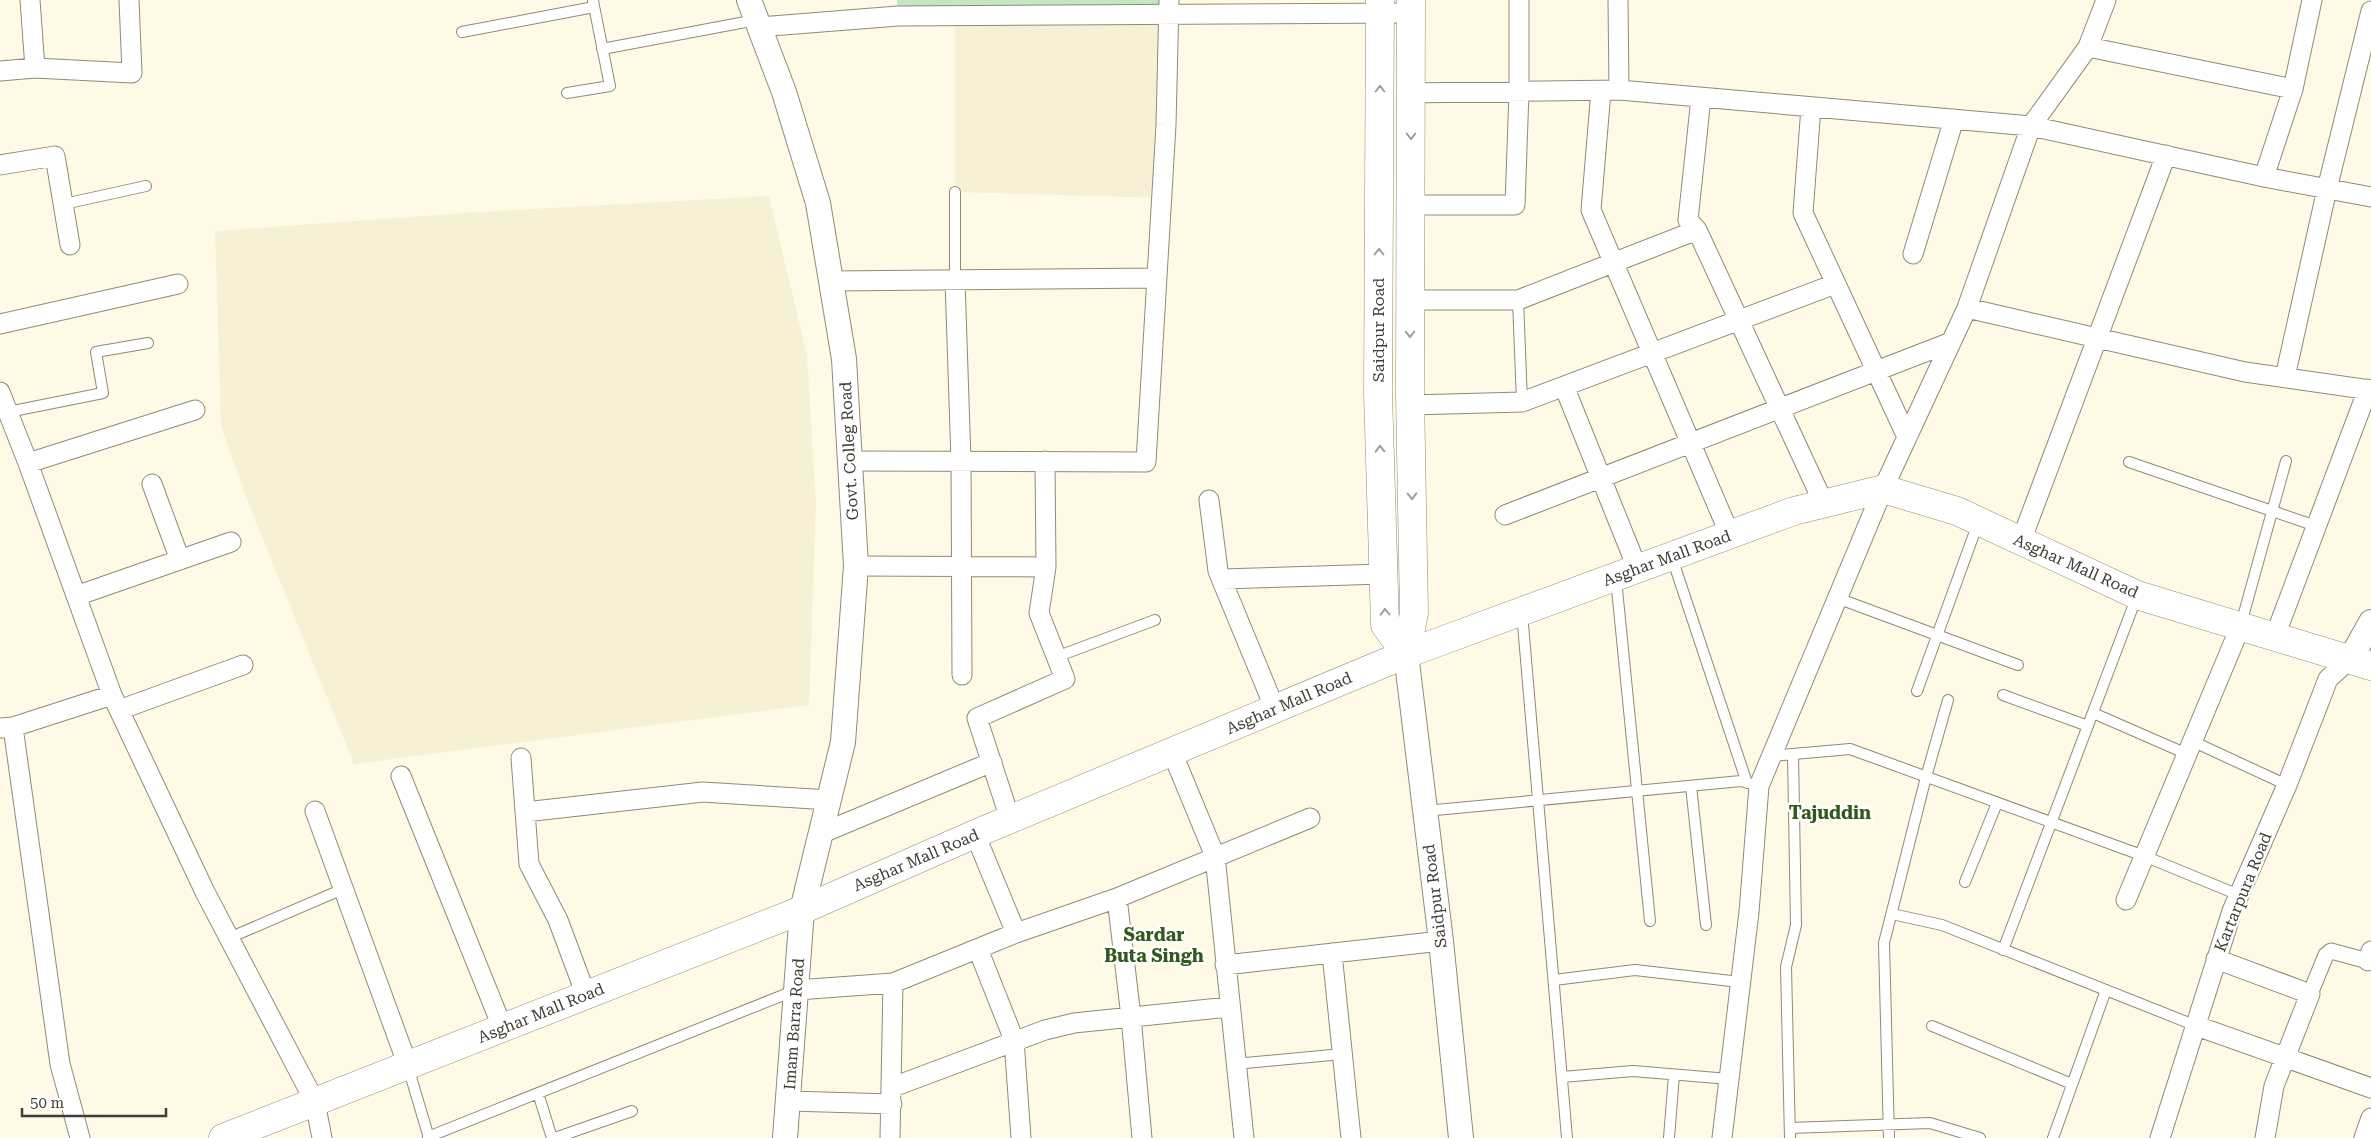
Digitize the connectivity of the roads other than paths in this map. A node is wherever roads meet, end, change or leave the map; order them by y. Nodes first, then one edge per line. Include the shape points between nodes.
1 (30, 0) edge
2 (129, 0) edge
3 (1520, 0) edge
4 (1618, 0) edge
5 (2106, 0) edge
6 (2312, 0) edge
7 (594, 3) edge
8 (1380, 7) edge
9 (1411, 7) edge
10 (897, 8) edge
11 (1169, 8) edge
12 (2371, 11) edge
13 (755, 16) edge
14 (462, 32) dead end
15 (2088, 47) junction
16 (602, 49) junction
17 (35, 68) junction
18 (0, 71) edge
19 (2292, 89) junction
20 (1610, 91) junction
21 (1519, 92) junction
22 (567, 93) dead end
23 (1411, 93) junction
24 (1701, 98) junction
25 (1811, 107) junction
26 (1954, 119) junction
27 (2031, 126) junction
28 (2166, 155) junction
29 (0, 165) edge
30 (2264, 177) junction
31 (146, 186) dead end
32 (2327, 189) junction
33 (955, 192) dead end
34 (2371, 198) edge
35 (64, 204) junction
36 (1411, 205) junction
37 (1696, 230) junction
38 (70, 245) dead end
39 (1913, 254) dead end
40 (1612, 262) junction
41 (1157, 278) junction
42 (955, 280) junction
43 (831, 281) junction
44 (178, 284) dead end
45 (1836, 284) junction
46 (1410, 300) junction
47 (1518, 300) junction
48 (1967, 308) junction
49 (1738, 320) junction
50 (0, 324) edge
51 (2098, 339) junction
52 (148, 342) dead end
53 (1951, 342) junction
54 (1652, 353) junction
55 (1876, 370) junction
56 (2285, 377) junction
57 (1564, 386) junction
58 (2369, 389) edge
59 (0, 392) edge
60 (1522, 402) junction
61 (1410, 405) junction
62 (1779, 408) junction
63 (195, 410) dead end
64 (8, 412) junction
65 (1907, 437) junction
66 (1690, 443) junction
67 (2286, 460) dead end
68 (850, 461) junction
69 (961, 461) junction
70 (1045, 461) junction
71 (2129, 462) dead end
72 (28, 463) junction
73 (1601, 478) junction
74 (152, 484) dead end
75 (1883, 489) junction
76 (1209, 500) dead end
77 (1824, 504) junction
78 (2272, 511) junction
79 (1505, 515) dead end
80 (1978, 521) junction
81 (2316, 526) junction
82 (1730, 535) junction
83 (2021, 541) junction
84 (231, 542) dead end
85 (1672, 557) junction
86 (180, 560) junction
87 (856, 566) junction
88 (961, 566) junction
89 (1046, 567) junction
90 (1384, 574) junction
91 (1627, 574) junction
92 (1222, 579) junction
93 (2137, 595) junction
94 (76, 596) junction
95 (1837, 598) junction
96 (1522, 612) junction
97 (1155, 620) dead end
98 (2371, 622) edge
99 (2240, 625) junction
100 (1938, 635) junction
101 (2275, 636) junction
102 (1406, 654) junction
103 (1056, 657) junction
104 (2361, 662) edge
105 (243, 665) dead end
106 (2018, 665) dead end
107 (962, 675) dead end
108 (1918, 691) dead end
109 (2003, 695) dead end
110 (1948, 700) dead end
111 (115, 702) junction
112 (1274, 709) junction
113 (2092, 713) junction
114 (2088, 726) junction
115 (7, 728) edge
116 (2189, 748) junction
117 (1172, 752) junction
118 (1793, 754) junction
119 (1771, 756) junction
120 (521, 758) dead end
121 (992, 762) junction
122 (401, 776) dead end
123 (1926, 777) junction
124 (1753, 784) junction
125 (2287, 785) junction
126 (1691, 786) junction
127 (1637, 791) junction
128 (829, 800) junction
129 (1538, 800) junction
130 (1997, 803) junction
131 (315, 811) dead end
132 (1425, 811) junction
133 (525, 812) junction
134 (1310, 818) dead end
135 (1010, 820) junction
136 (2051, 822) junction
137 (820, 834) junction
138 (975, 834) junction
139 (1215, 856) junction
140 (2144, 856) junction
141 (1965, 882) dead end
142 (343, 889) junction
143 (2239, 895) junction
144 (1116, 898) junction
145 (2126, 900) dead end
146 (802, 910) junction
147 (1892, 914) junction
148 (1650, 920) dead end
149 (1706, 925) dead end
150 (1016, 933) junction
151 (229, 938) junction
152 (1440, 941) junction
153 (978, 949) junction
154 (2003, 950) junction
155 (1332, 953) junction
156 (2370, 956) edge
157 (2216, 960) junction
158 (1225, 965) junction
159 (1554, 980) junction
160 (1740, 982) junction
161 (893, 983) junction
162 (796, 990) junction
163 (2106, 990) junction
164 (2310, 994) junction
165 (586, 995) junction
166 (1229, 1007) junction
167 (1131, 1017) junction
168 (2194, 1025) junction
169 (1932, 1026) dead end
170 (503, 1029) junction
171 (1014, 1040) junction
172 (1342, 1054) junction
173 (2286, 1057) junction
174 (1235, 1064) junction
175 (408, 1066) junction
176 (1674, 1074) junction
177 (1562, 1077) junction
178 (1729, 1079) junction
179 (2072, 1084) junction
180 (2371, 1088) edge
181 (538, 1093) junction
182 (892, 1095) junction
183 (789, 1101) junction
184 (315, 1102) junction
185 (632, 1111) dead end
186 (2371, 1118) edge
187 (1888, 1124) junction
188 (1790, 1133) edge
189 (429, 1137) edge
190 (80, 1138) edge
191 (223, 1138) edge
192 (322, 1138) edge
193 (554, 1138) edge
194 (785, 1138) edge
195 (890, 1138) edge
196 (1021, 1138) edge
197 (1142, 1138) edge
198 (1244, 1138) edge
199 (1351, 1138) edge
200 (1461, 1138) edge
201 (1567, 1138) edge
202 (1669, 1138) edge
203 (1722, 1138) edge
204 (1889, 1138) edge
205 (1980, 1138) edge
206 (2053, 1138) edge
207 (2160, 1138) edge
208 (2265, 1138) edge
209 (2364, 1138) edge

1 - 17 street
2 - 17 street via 132,73
3 - 21 street
4 - 20 street
5 - 15 street
6 - 19 street
7 - 14 lane
7 - 16 lane
8 - 9 street
8 - 11 street
90 -> 8 main road, Saidpur Road via 1378,393
9 - 23 main road, Saidpur Road
10 - 11 street
10 - 13 street
11 - 41 street
12 - 32 street
13 - 16 lane
13 - 43 street, Govt. Colleg Road via 784,92 818,203
15 - 19 street
15 - 27 street
16 - 22 lane via 610,86
17 - 18 street
19 - 30 street
20 - 21 street
20 - 24 street
20 - 40 street via 1591,210
21 - 23 street
21 - 36 street via 1514,205
23 -> 36 main road, Saidpur Road
24 - 25 street
24 - 37 street via 1688,220
25 - 26 street
25 - 45 street via 1803,213
26 - 27 street
26 - 39 street
27 - 28 street
27 - 48 street
28 - 30 street
28 - 51 street
29 - 35 street via 56,156
30 - 32 street
31 - 35 lane
32 - 34 street
32 - 56 street
33 - 42 lane
35 - 38 street
36 - 46 main road, Saidpur Road
37 - 40 street
37 - 49 street
40 - 47 street
40 - 54 street
41 - 42 street
41 - 70 street via 1146,462
42 - 43 street
42 - 69 street
43 - 68 street, Govt. Colleg Road via 844,359
44 - 50 street
45 - 49 street
45 - 55 street
46 - 47 street
46 -> 61 main road, Saidpur Road
47 - 60 lane
48 - 51 street
48 - 53 street
49 - 54 street
49 - 62 street
51 - 56 street via 2245,372
51 - 83 street
52 - 64 lane via 96,352 103,393
53 - 55 street
53 - 65 street
54 - 57 street
54 - 66 street
55 - 62 street
55 - 65 street
56 - 58 street
57 - 60 street
57 - 73 street
58 - 81 street
59 - 64 street
60 - 61 street
61 -> 102 main road, Saidpur Road via 1414,613
62 - 66 street
62 - 77 street
63 - 72 street
64 - 72 street
65 - 75 street
66 - 73 street
66 - 82 street
67 - 78 lane
68 - 69 street
68 - 87 street, Govt. Colleg Road
69 - 70 street
69 - 88 street
70 - 89 street
71 - 78 lane
72 - 94 street
73 - 79 street
73 - 91 street
74 - 86 street
75 - 77 main road, Asghar Mall Road
75 - 80 main road, Asghar Mall Road via 1957,511
75 - 95 street
76 - 92 street via 1218,571
77 - 82 main road, Asghar Mall Road via 1794,511
78 - 81 lane
78 - 99 lane
80 - 83 main road, Asghar Mall Road
80 - 100 lane
81 - 101 street
82 - 85 main road, Asghar Mall Road
83 - 93 main road, Asghar Mall Road
84 - 86 street
85 - 91 main road, Asghar Mall Road
85 - 124 lane
86 - 94 street
87 - 88 street
87 - 128 street, Govt. Colleg Road via 843,742
88 - 89 street
88 - 107 street
89 - 103 street via 1039,614
90 - 92 street
102 -> 90 main road, Saidpur Road via 1385,624
91 - 96 main road, Asghar Mall Road
91 - 127 lane
92 - 112 street
93 - 99 main road, Asghar Mall Road
93 - 113 lane
94 - 111 street
95 - 100 lane
95 - 119 street
96 - 102 main road, Asghar Mall Road
96 - 129 lane
97 - 103 lane
98 - 104 street
99 - 101 main road, Asghar Mall Road
99 - 116 street
100 - 106 lane
100 - 108 lane
101 - 104 main road, Asghar Mall Road
102 - 112 main road, Asghar Mall Road
102 - 132 street, Saidpur Road
103 - 121 street via 1065,679 977,718
104 - 125 street, Kartarpura Road via 2328,679
105 - 111 street
109 - 114 lane
110 - 123 lane
111 - 115 street
111 - 151 street
112 - 117 main road, Asghar Mall Road
113 - 114 lane
113 - 116 lane
114 - 136 lane
115 - 190 street via 60,1064
116 - 125 lane
116 - 140 street
117 - 135 main road, Asghar Mall Road
117 - 139 street
118 - 119 lane
118 - 123 lane via 1850,749
118 - 188 lane via 1796,926 1786,967
119 - 124 street
120 - 133 street
121 - 135 street
121 - 137 street
122 - 170 street
123 - 130 lane
123 - 147 lane
124 - 126 lane
124 - 160 street via 1749,912
125 - 143 street, Kartarpura Road
126 - 127 lane
126 - 149 lane
127 - 129 lane
127 - 148 lane
128 - 133 street via 703,792
128 - 137 street, Govt. Colleg Road
129 - 132 lane
129 - 159 lane
130 - 136 lane
130 - 141 lane
131 - 142 street
132 - 152 street, Saidpur Road
133 - 165 street via 529,864 558,920
134 - 139 street
135 - 138 main road, Asghar Mall Road
136 - 140 lane
136 - 154 lane
137 - 146 street, Govt. Colleg Road
138 - 146 main road, Asghar Mall Road
138 - 150 street
139 - 144 street
139 - 158 street
140 - 143 lane
140 - 145 street
142 - 151 lane
142 - 175 street
143 - 157 street, Kartarpura Road
144 - 150 street
144 - 167 street
146 - 162 street, Imam Barra Road
146 - 165 main road, Asghar Mall Road
147 - 154 lane via 1942,926
147 - 187 lane via 1884,943
150 - 153 street
151 - 184 street
152 - 155 street
152 - 200 street, Saidpur Road
153 - 161 street
153 - 171 street
154 - 163 lane
155 - 158 street
155 - 172 street
156 - 164 street via 2331,951 2326,955
157 - 164 street
157 - 168 street, Kartarpura Road
158 - 166 street
159 - 160 lane via 1635,970
159 - 177 lane
160 - 178 street
161 - 162 street
161 - 182 street
162 - 181 lane
162 - 183 street, Imam Barra Road
163 - 168 lane
163 - 179 lane
164 - 173 street
165 - 170 main road, Asghar Mall Road
166 - 167 street
166 - 174 street
167 - 171 street via 1074,1023
167 - 197 street
168 - 173 street
168 - 207 street, Kartarpura Road
169 - 179 lane
170 - 175 main road, Asghar Mall Road
171 - 182 street
171 - 196 street
172 - 174 lane
172 - 199 street
173 - 180 street
173 - 208 street via 2274,1086
174 - 198 street
175 - 184 main road, Asghar Mall Road
175 - 189 lane
176 - 177 lane via 1633,1071
176 - 178 lane
176 - 202 lane
177 - 201 lane
178 - 203 street
179 - 206 lane
181 - 189 lane
181 - 193 lane
182 - 183 street
182 - 195 street
183 - 194 street, Imam Barra Road
184 - 191 main road, Asghar Mall Road
184 - 192 street
185 - 193 lane
186 - 209 street
187 - 188 lane
187 - 204 lane
187 - 205 lane via 1930,1123

